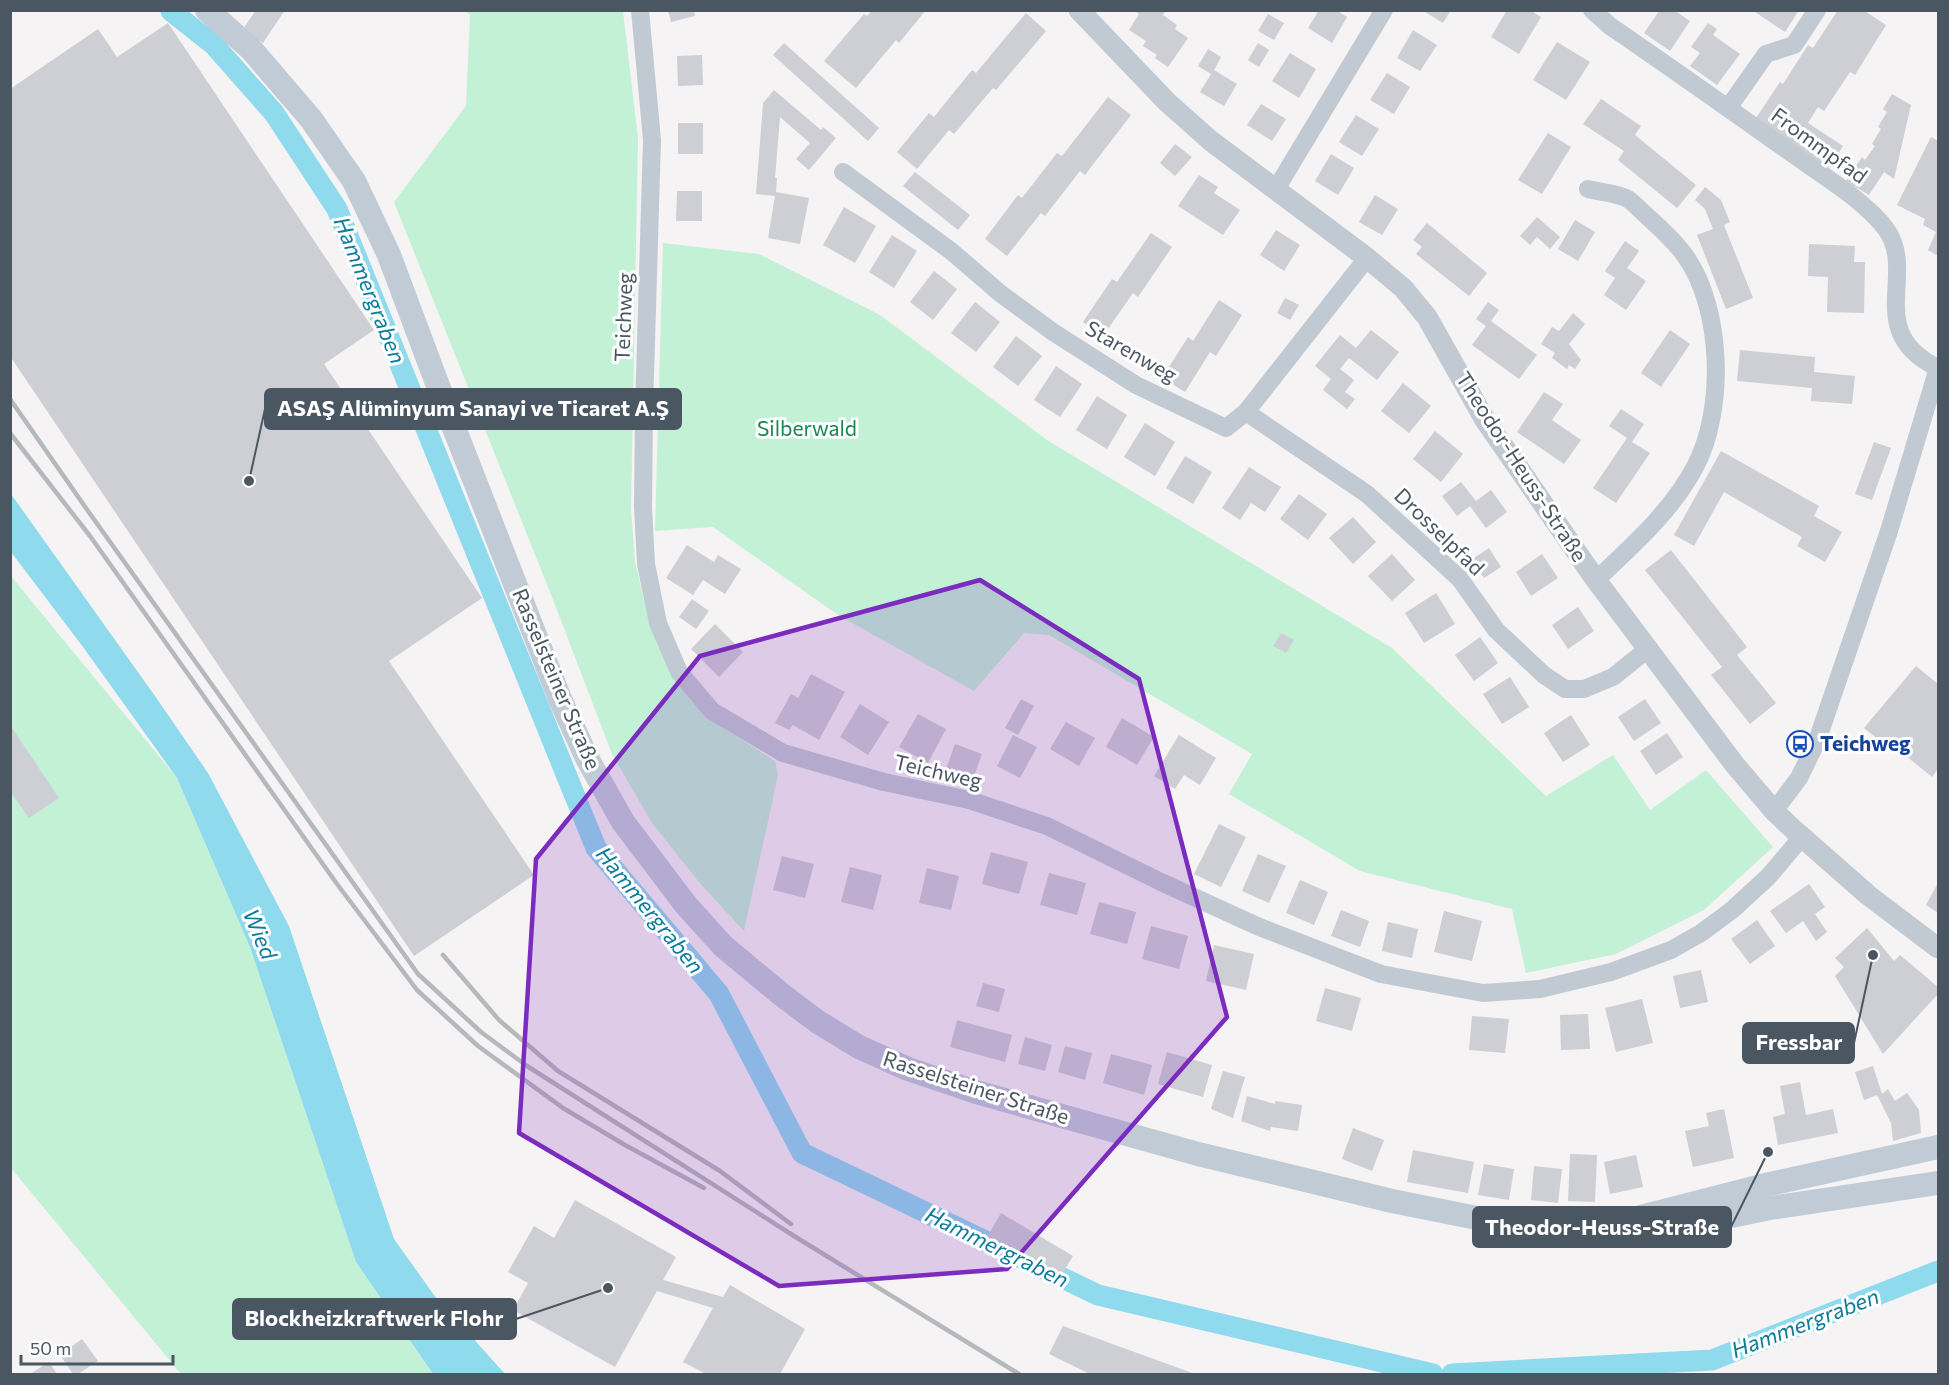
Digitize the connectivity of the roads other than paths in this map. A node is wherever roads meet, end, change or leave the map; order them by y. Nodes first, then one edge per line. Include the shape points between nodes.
1 (207, 10) edge
2 (640, 10) edge
3 (1079, 10) edge
4 (1384, 10) edge
5 (1592, 10) edge
6 (1817, 10) edge
7 (1728, 108) junction
8 (843, 172) dead end
9 (1276, 189) junction
10 (1588, 189) dead end
11 (1367, 258) junction
12 (1938, 368) edge
13 (1246, 412) junction
14 (1596, 580) junction
15 (1649, 648) junction
16 (1774, 811) junction
17 (1802, 837) junction
18 (1938, 948) edge
19 (1938, 1147) edge
20 (1938, 1183) edge
21 (1614, 1225) junction

1 - 21 main road, Rasselsteiner Straße via 251,49 311,119 354,181 389,255 556,688 588,758 623,822 686,905 723,946 782,995 859,1047 976,1092 1132,1137 1403,1203 1507,1224
2 - 17 street, Teichweg via 652,140 644,409 646,564 658,623 679,672 712,711 783,753 969,801 1047,826 1257,926 1381,974 1483,993 1540,989 1580,980 1671,950 1732,910 1768,877
3 - 9 street, Theodor-Heuss-Straße via 1167,102 1211,141
4 - 9 street
5 - 7 street, Frommpfad
6 - 7 street via 1794,45 1766,54
7 - 12 street, Frommpfad via 1864,207 1887,231 1896,255 1895,305 1900,332 1917,355
8 - 13 street, Starenweg via 1053,332 1136,385 1226,428
9 - 11 street, Theodor-Heuss-Straße
10 - 14 street via 1627,198 1686,256 1702,288 1716,347 1712,413 1695,466 1658,520
11 - 13 street, Starenweg
11 - 14 street, Theodor-Heuss-Straße via 1403,288 1427,317 1485,420
12 - 16 street via 1889,531 1816,741 1799,778
13 - 15 street, Drosselpfad via 1367,494 1460,579 1496,630 1544,675 1565,689 1584,689 1612,676
14 - 15 street, Theodor-Heuss-Straße
15 - 16 street, Theodor-Heuss-Straße
16 - 17 street, Theodor-Heuss-Straße
17 - 18 street, Theodor-Heuss-Straße via 1868,895
19 - 21 main road, Rasselsteiner Straße via 1761,1186
20 - 21 main road, Rasselsteiner Straße via 1657,1228

